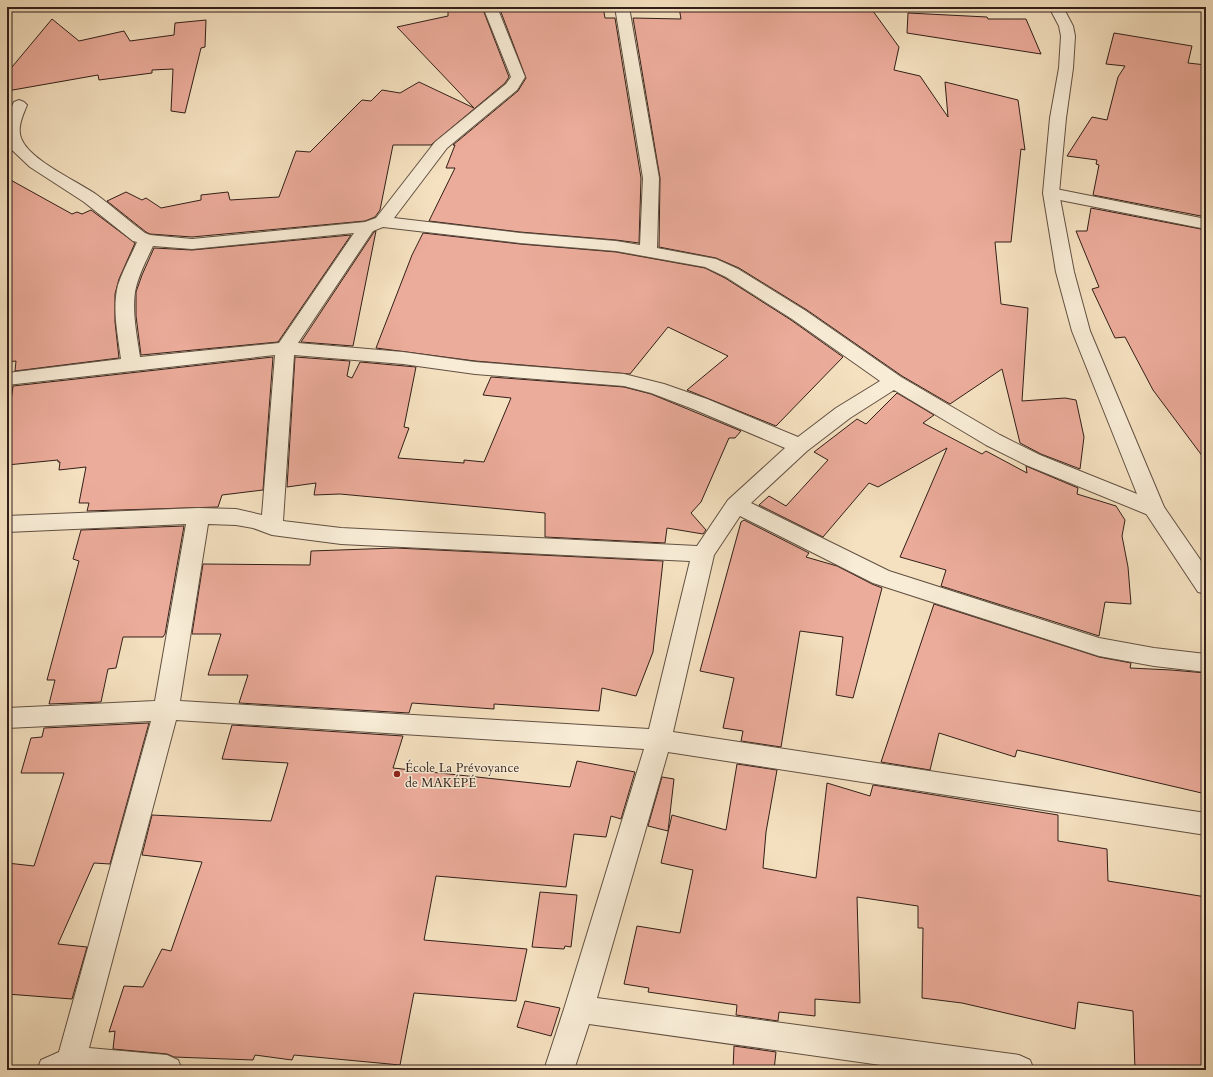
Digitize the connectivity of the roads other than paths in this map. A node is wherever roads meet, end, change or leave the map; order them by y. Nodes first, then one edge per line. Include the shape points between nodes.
1 (490, 7) edge
2 (622, 7) edge
3 (1056, 7) edge
4 (19, 105) dead end
5 (1051, 193) junction
6 (375, 224) junction
7 (1206, 224) edge
8 (147, 240) junction
9 (648, 252) junction
10 (285, 348) junction
11 (131, 364) junction
12 (7, 379) edge
13 (894, 381) junction
14 (800, 446) junction
15 (736, 505) junction
16 (1154, 509) junction
17 (198, 516) junction
18 (7, 524) edge
19 (272, 527) junction
20 (703, 554) junction
21 (1206, 586) edge
22 (1206, 663) edge
23 (166, 710) junction
24 (7, 718) edge
25 (659, 740) junction
26 (1206, 824) edge
27 (579, 1009) junction
28 (62, 1066) edge
29 (167, 1070) edge
30 (559, 1070) edge
31 (1019, 1070) edge

1 - 6 street via 518,77 512,87 441,144
2 - 9 street via 651,178
3 - 5 street via 1068,36
4 - 8 street via 12,131 13,138 24,154
5 - 7 street
5 - 16 street via 1065,272 1081,332
6 - 8 street via 192,244
6 - 9 street via 616,246
6 - 10 street
8 - 11 street via 126,292
9 - 13 street via 710,264 732,273 799,315
10 - 11 street
10 - 14 street via 624,380 657,388 700,404
10 - 19 street
11 - 12 street
13 - 14 street via 843,413
13 - 16 street via 993,440 1033,460
14 - 15 street
15 - 20 street
15 - 22 street via 881,577 1099,647
16 - 21 street
17 - 18 street
17 - 19 street via 236,517
17 - 23 street
19 - 20 street via 341,536
20 - 25 street
23 - 24 street
23 - 25 street
23 - 28 street
25 - 26 street
25 - 27 street
27 - 30 street
27 - 31 street
28 - 29 street

